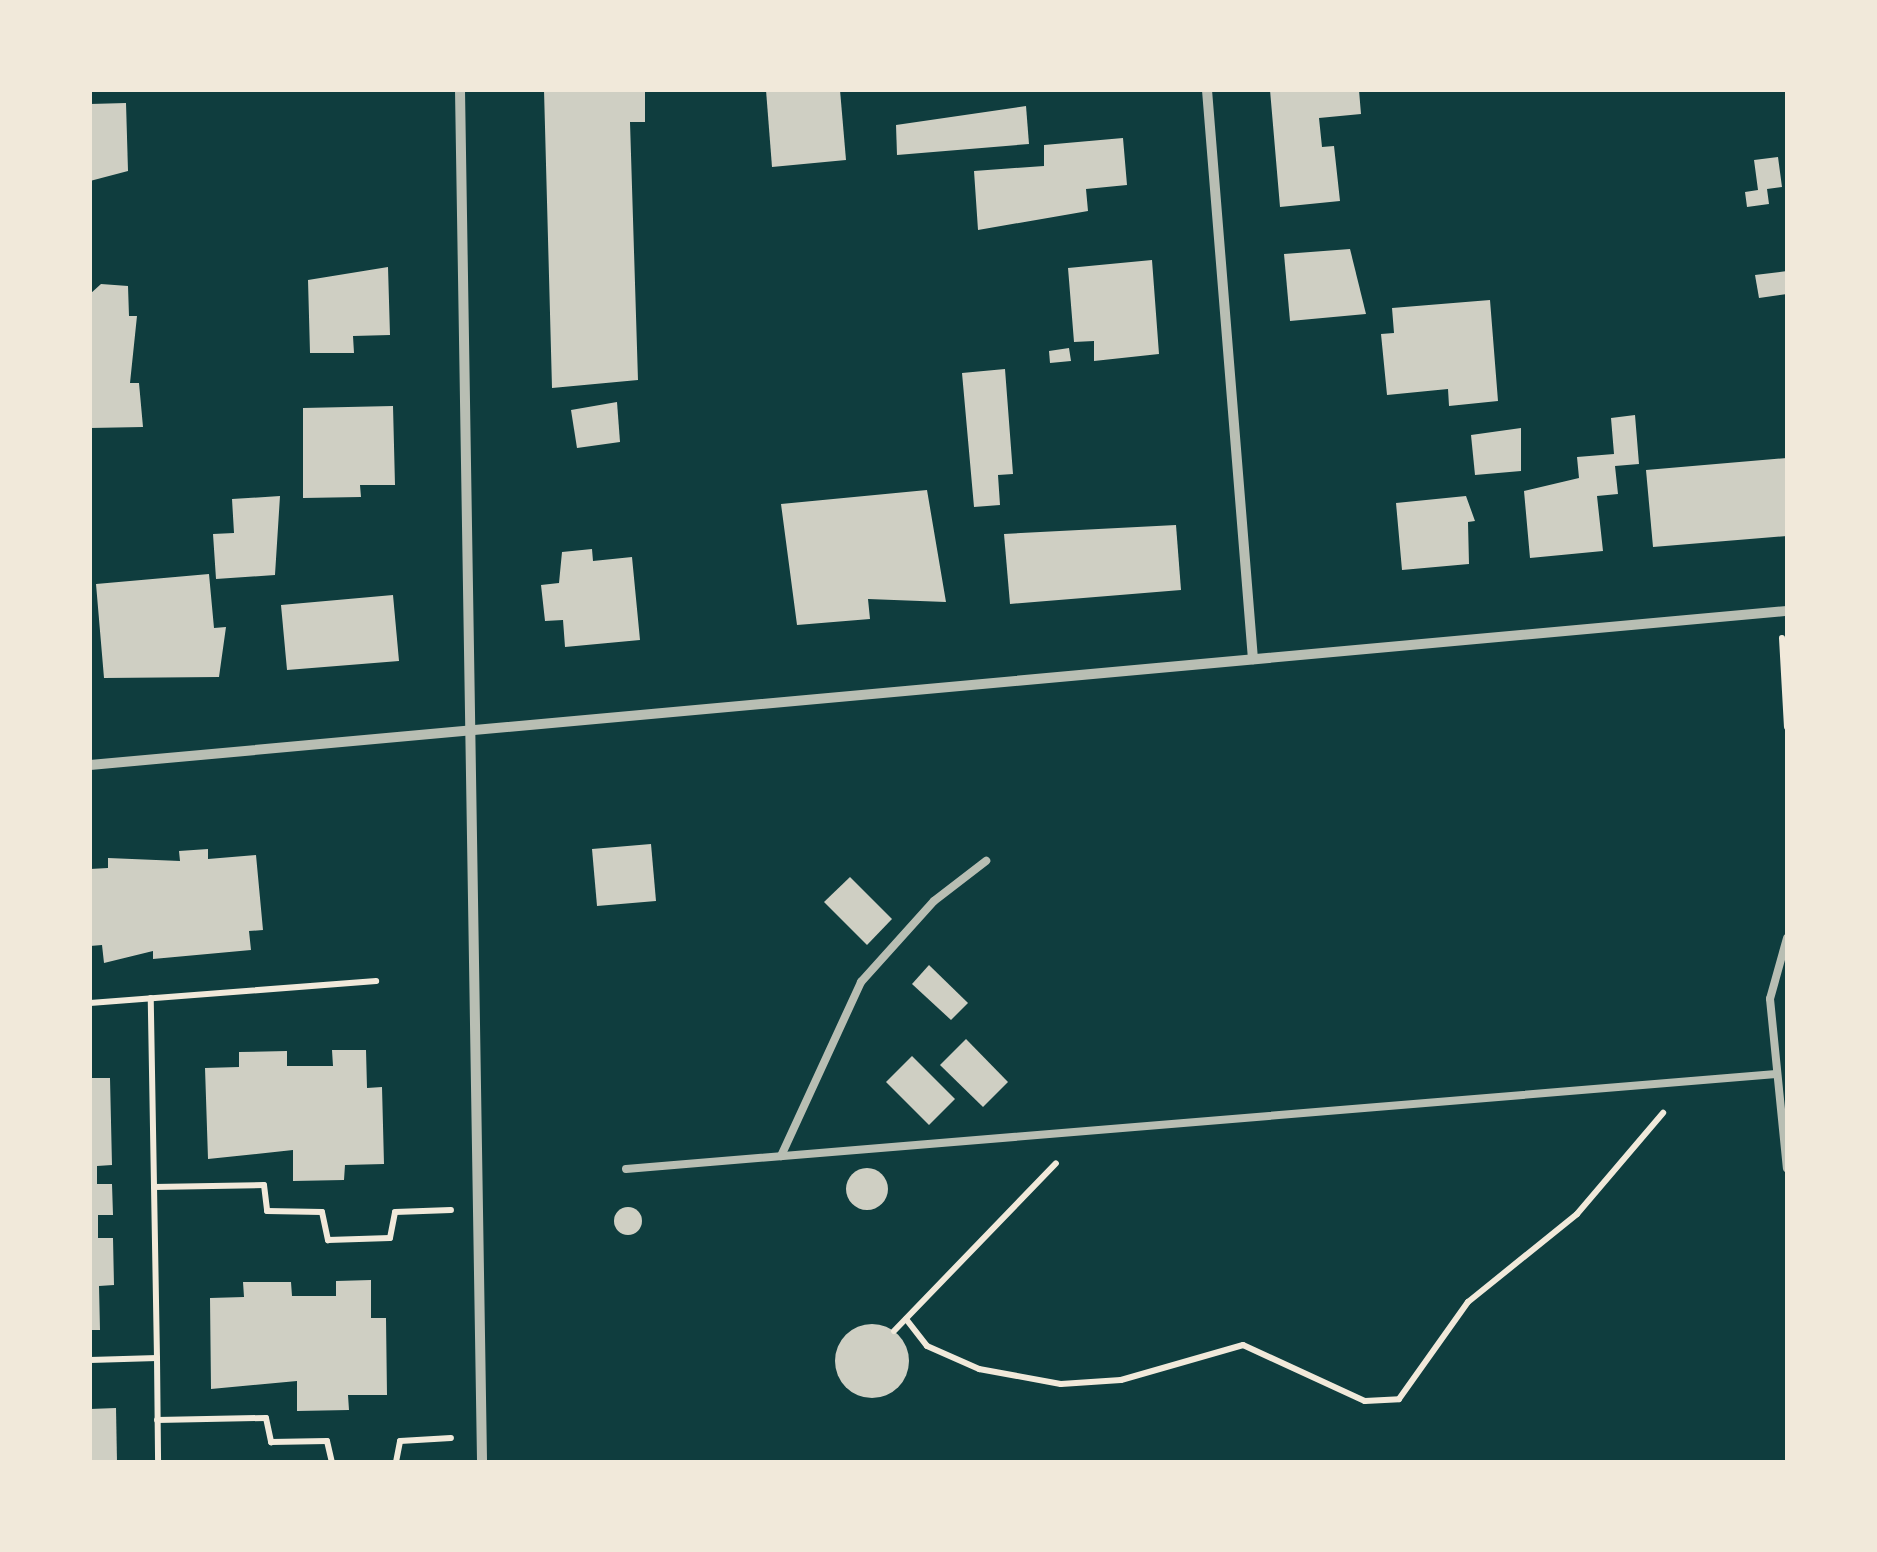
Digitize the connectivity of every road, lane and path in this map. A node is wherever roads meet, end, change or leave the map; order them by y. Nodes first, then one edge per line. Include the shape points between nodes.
1 (460, 90) edge
2 (1206, 90) edge
3 (1784, 611) edge
4 (1253, 659) junction
5 (1787, 727) edge
6 (467, 736) junction
7 (90, 766) edge
8 (986, 861) dead end
9 (1787, 938) edge
10 (376, 981) dead end
11 (151, 998) junction
12 (90, 1002) edge
13 (1776, 1074) junction
14 (1694, 1080) junction
15 (1086, 1132) junction
16 (781, 1156) junction
17 (1787, 1168) edge
18 (626, 1169) dead end
19 (154, 1187) junction
20 (452, 1210) dead end
21 (906, 1318) junction
22 (894, 1331) dead end
23 (157, 1358) junction
24 (90, 1360) edge
25 (158, 1420) junction
26 (458, 1438) dead end
27 (158, 1462) edge
28 (332, 1462) edge
29 (396, 1462) edge
30 (482, 1462) edge

1 - 6 street
2 - 4 street
3 - 4 street
3 - 5 path
4 - 6 street
6 - 7 street
6 - 30 street
8 - 16 lane via 934,901 862,982
9 - 13 lane via 1770,999
10 - 11 path
11 - 12 path
11 - 19 path
13 - 14 lane
13 - 17 lane
14 - 15 lane
14 - 21 path via 1577,1214 1468,1302 1398,1399 1366,1401 1316,1371 1243,1345 1121,1380 1061,1384 979,1369 927,1346
15 - 16 lane
15 - 21 path
16 - 18 lane
19 - 20 path via 264,1185 267,1211 322,1212 328,1240 390,1238 395,1212
19 - 23 path
21 - 22 path
23 - 24 path
23 - 25 path
25 - 27 path
25 - 28 path via 266,1418 271,1442 327,1441
26 - 29 path via 400,1441

